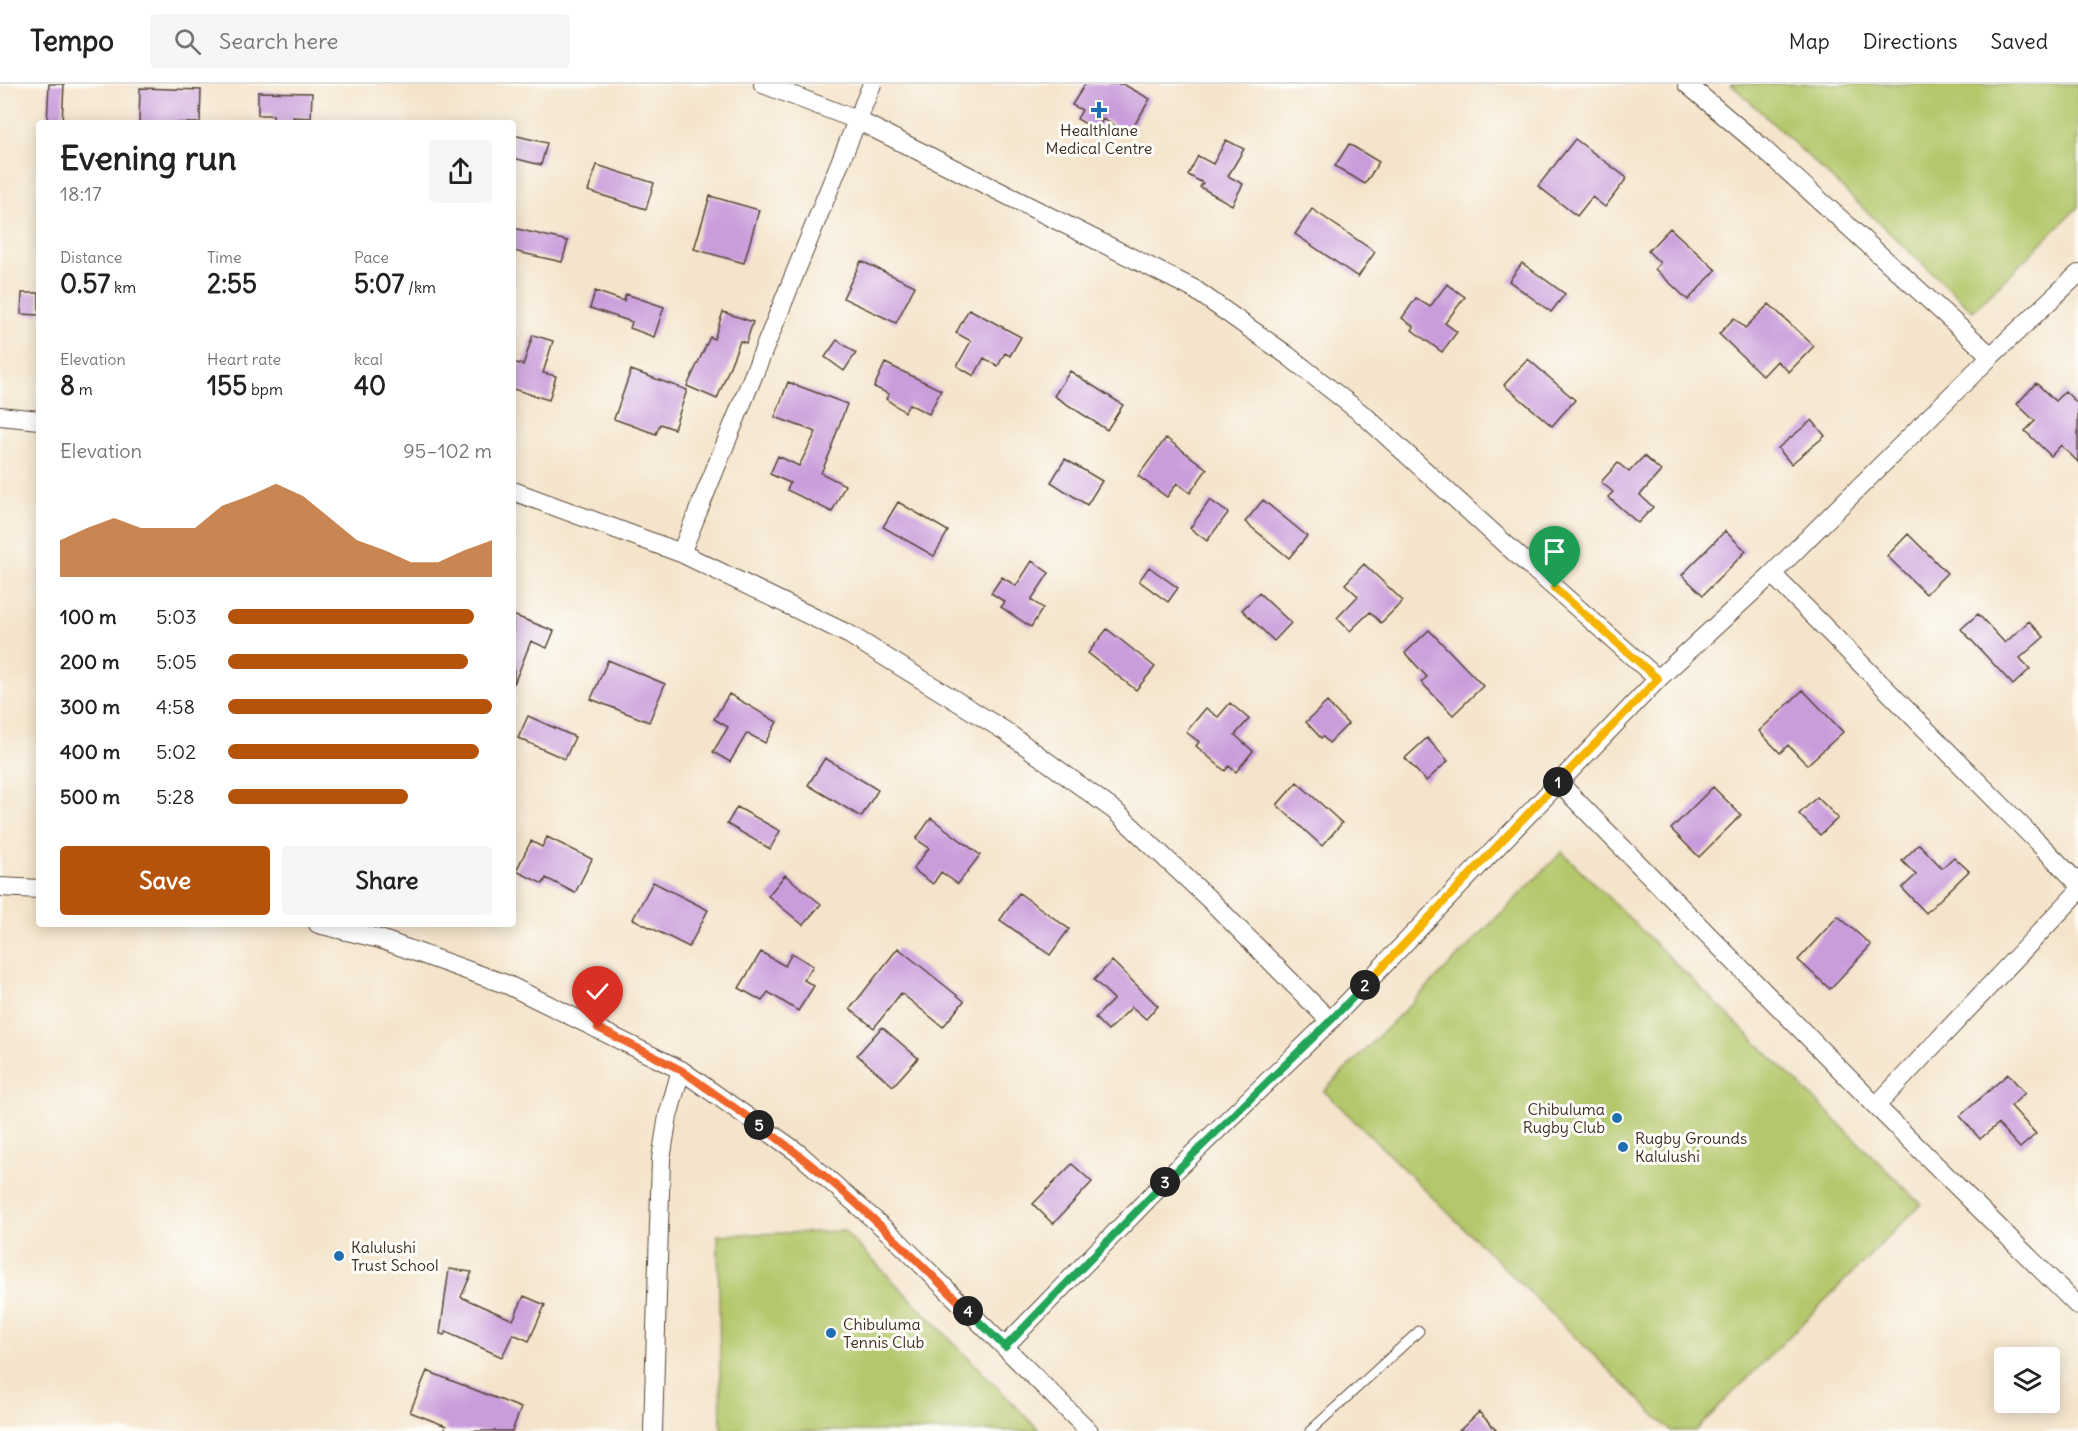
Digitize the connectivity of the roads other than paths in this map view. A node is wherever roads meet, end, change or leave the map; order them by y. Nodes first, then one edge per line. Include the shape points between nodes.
1 (763, 84) edge
2 (872, 84) edge
3 (1687, 84) edge
4 (857, 120) junction
5 (2078, 274) edge
6 (1991, 356) junction
7 (0, 416) edge
8 (36, 420) edge
9 (516, 492) edge
10 (681, 553) junction
11 (1772, 574) junction
12 (1658, 679) junction
13 (1558, 782) junction
14 (2078, 883) edge
15 (0, 887) edge
16 (36, 889) edge
17 (2078, 892) edge
18 (330, 927) edge
19 (1330, 1021) junction
20 (681, 1070) junction
21 (1876, 1106) junction
22 (2078, 1306) edge
23 (1419, 1331) dead end
24 (1005, 1347) junction
25 (653, 1431) edge
26 (1089, 1431) edge
27 (1310, 1431) edge

1 - 4 street
2 - 4 street
3 - 6 street
4 - 10 street
4 - 12 street via 1194,289 1366,417
5 - 6 street
6 - 11 street
7 - 8 street
9 - 10 street
10 - 19 street via 850,636 1023,744 1115,811
11 - 12 street
11 - 14 street
12 - 13 street
13 - 19 street
13 - 21 street
15 - 16 street
17 - 21 street
18 - 20 street via 380,939 508,985
19 - 24 street via 1176,1170
20 - 24 street via 797,1152 895,1238
20 - 25 street via 661,1159
21 - 22 street
23 - 27 lane
24 - 26 street

